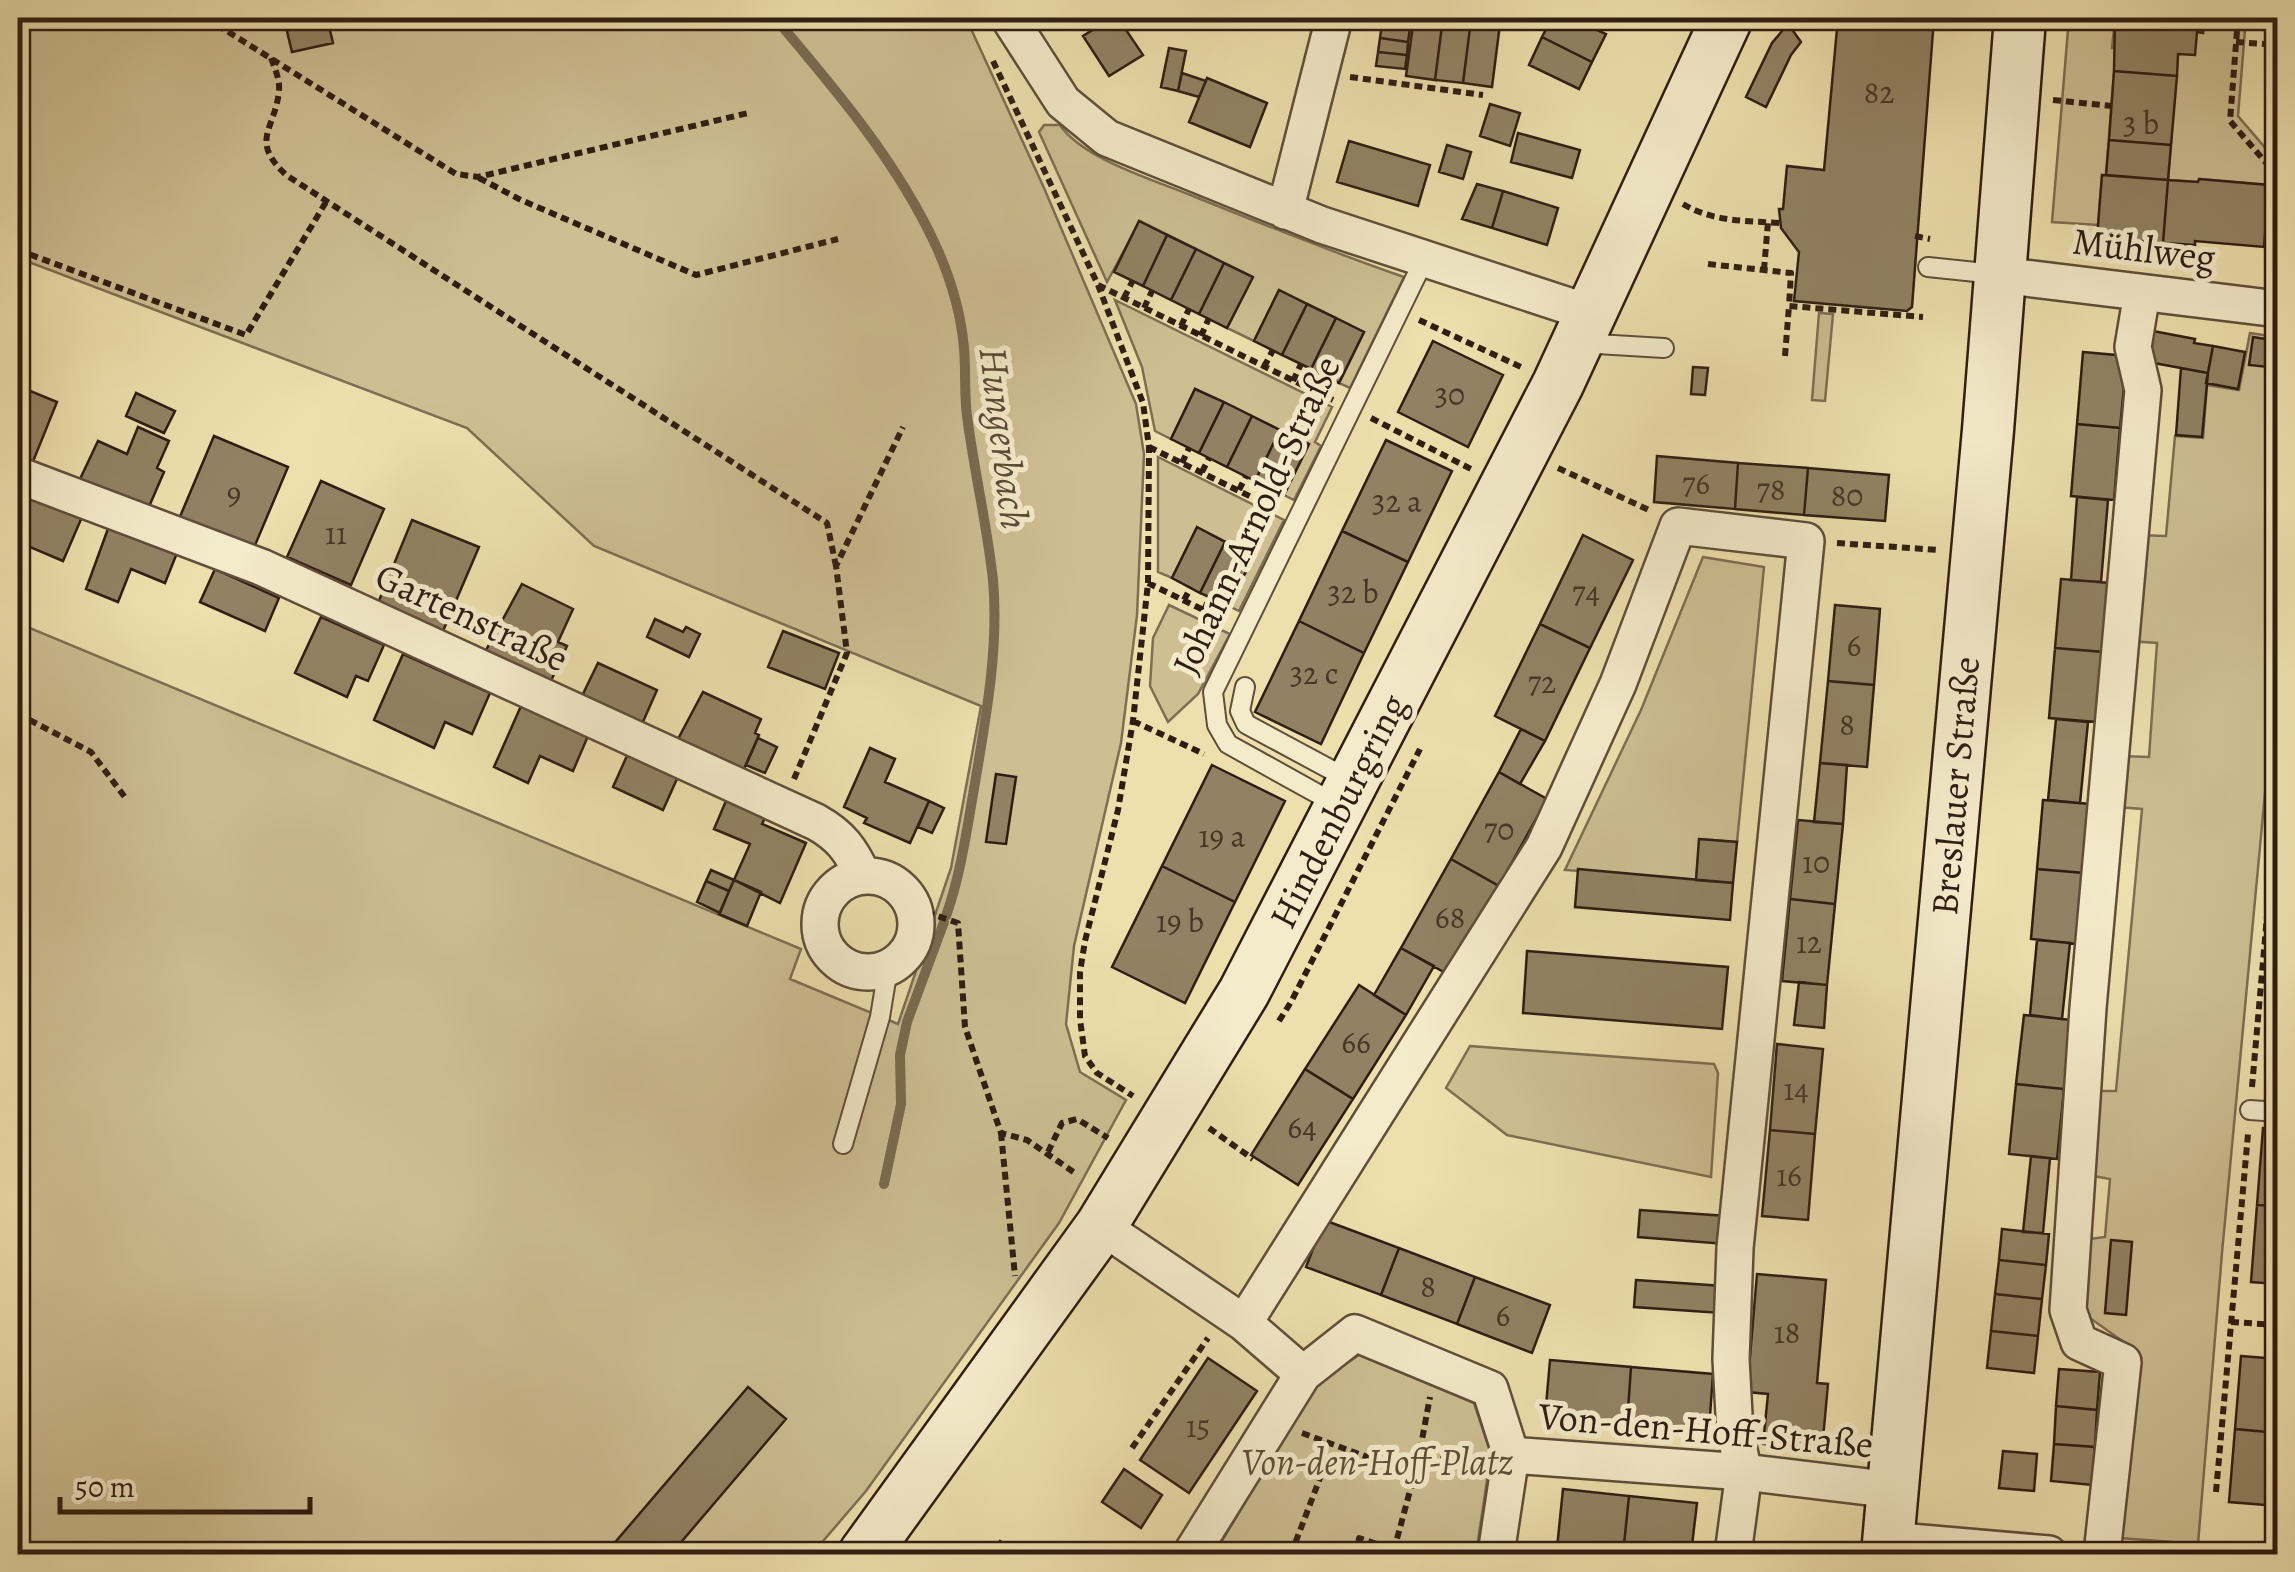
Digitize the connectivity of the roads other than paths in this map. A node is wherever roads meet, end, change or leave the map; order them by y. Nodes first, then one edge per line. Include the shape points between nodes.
1 (1009, 18) edge
2 (1334, 18) edge
3 (1728, 18) edge
4 (2020, 18) edge
5 (1285, 211) junction
6 (1424, 260) junction
7 (1928, 266) dead end
8 (2000, 275) junction
9 (2142, 292) junction
10 (2278, 309) edge
11 (1575, 347) junction
12 (1664, 348) dead end
13 (18, 475) edge
14 (1245, 687) dead end
15 (1347, 794) junction
16 (863, 876) junction
17 (888, 968) junction
18 (2250, 1110) road end
19 (2278, 1112) edge
20 (843, 1144) dead end
21 (1100, 1226) junction
22 (1235, 1317) junction
23 (1302, 1374) junction
24 (1510, 1455) junction
25 (1744, 1472) junction
26 (1893, 1490) junction
27 (1887, 1548) edge
28 (864, 1554) edge
29 (1191, 1554) edge
30 (1496, 1554) edge
31 (1733, 1554) edge
32 (2049, 1554) edge
33 (2102, 1554) edge

1 - 5 street via 1078,118 1107,138
2 - 5 street
3 - 11 main road, Hindenburgring
4 - 8 main road, Breslauer Straße
5 - 6 street
6 - 11 street
6 - 15 lane, Johann-Arnold-Straße via 1213,692 1222,735 1239,752
7 - 8 lane
8 - 9 street, Mühlweg
8 - 26 main road, Breslauer Straße
9 - 10 street, Mühlweg
9 - 33 street via 2133,348 2143,390 2068,1310 2078,1342 2123,1362
11 - 12 lane
11 - 15 main road, Hindenburgring
13 - 16 street, Gartenstraße via 262,567 782,806 836,834
14 - 15 lane via 1240,712 1246,724
15 - 21 main road, Hindenburgring via 1244,992 1160,1102
16 - 17 street via 894,883 914,908 915,936
16 - 17 street via 834,890 820,920 822,936 829,951 855,970
17 - 20 lane
18 - 19 lane
21 - 22 street
21 - 28 main road, Hindenburgring
22 - 23 street
22 - 25 street via 1544,847 1618,684 1678,526 1806,541 1735,1248 1731,1360
23 - 24 street, Von-den-Hoff-Straße via 1355,1332 1490,1389
23 - 29 street, Von-den-Hoff-Straße
24 - 25 street, Von-den-Hoff-Straße
24 - 30 street, Von-den-Hoff-Straße
25 - 26 street, Von-den-Hoff-Straße
25 - 31 street
26 - 27 main road, Breslauer Straße
27 - 32 street

